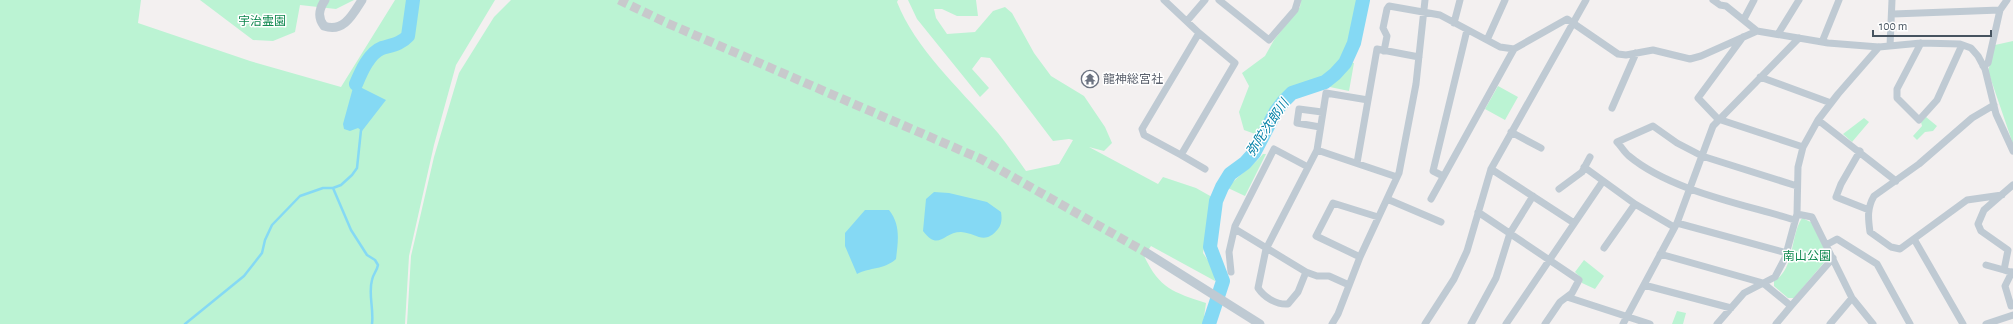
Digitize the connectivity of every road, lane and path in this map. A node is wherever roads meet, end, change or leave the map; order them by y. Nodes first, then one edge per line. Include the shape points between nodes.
1 (325, 0) edge
2 (362, 0) edge
3 (1164, 0) edge
4 (1205, 0) edge
5 (1219, 0) edge
6 (1298, 0) edge
7 (1425, 0) edge
8 (1460, 0) edge
9 (1505, 0) edge
10 (1586, 0) edge
11 (1713, 0) edge
12 (1754, 0) edge
13 (1798, 0) edge
14 (1839, 0) edge
15 (1892, 0) edge
16 (2007, 0) edge
17 (2000, 10) junction
18 (1425, 12) junction
19 (1893, 14) junction
20 (1744, 20) junction
21 (1187, 21) junction
22 (1454, 23) junction
23 (1574, 23) junction
24 (1467, 30) junction
25 (1757, 31) junction
26 (1199, 33) junction
27 (1778, 34) junction
28 (1743, 37) junction
29 (1798, 38) junction
30 (1487, 40) junction
31 (1822, 42) junction
32 (1920, 43) junction
33 (1962, 45) junction
34 (1890, 46) junction
35 (1879, 47) junction
36 (1514, 49) junction
37 (1384, 51) junction
38 (1636, 53) junction
39 (1419, 57) junction
40 (1983, 66) junction
41 (1760, 78) junction
42 (1368, 100) junction
43 (1831, 103) junction
44 (1994, 105) junction
45 (1612, 108) dead end
46 (1322, 112) junction
47 (1718, 119) junction
48 (1818, 120) junction
49 (1320, 127) junction
50 (1511, 132) junction
51 (1803, 147) junction
52 (1541, 148) dead end
53 (1317, 150) junction
54 (1860, 151) junction
55 (2013, 151) edge
56 (1181, 155) junction
57 (1702, 156) junction
58 (1590, 157) dead end
59 (1357, 163) junction
60 (1308, 167) junction
61 (1584, 167) junction
62 (1205, 169) dead end
63 (1491, 169) junction
64 (1443, 176) junction
65 (1397, 177) junction
66 (1603, 181) junction
67 (1896, 181) junction
68 (2013, 185) edge
69 (1796, 186) junction
70 (1689, 188) junction
71 (1559, 189) dead end
72 (2002, 195) junction
73 (1533, 196) junction
74 (1387, 199) junction
75 (1431, 199) dead end
76 (1635, 204) junction
77 (1869, 210) junction
78 (1478, 212) junction
79 (1378, 217) junction
80 (1796, 217) junction
81 (1441, 222) dead end
82 (1574, 223) junction
83 (1675, 225) junction
84 (1235, 229) junction
85 (1510, 233) junction
86 (1914, 239) junction
87 (1826, 245) junction
88 (1266, 248) junction
89 (1604, 248) dead end
90 (2011, 250) edge
91 (1146, 253) tunnel mouth
92 (1787, 253) junction
93 (1660, 254) junction
94 (1360, 256) junction
95 (1833, 258) junction
96 (1549, 260) junction
97 (1986, 265) dead end
98 (2004, 270) junction
99 (1231, 272) dead end
100 (1306, 272) junction
101 (2012, 272) edge
102 (1763, 283) junction
103 (1349, 285) junction
104 (1644, 285) junction
105 (1567, 297) junction
106 (1852, 298) junction
107 (1791, 306) junction
108 (2011, 306) dead end
109 (1731, 308) junction
110 (2013, 315) edge
111 (1249, 321) edge
112 (1625, 321) edge
113 (1260, 324) edge
114 (1332, 324) edge
115 (1426, 324) edge
116 (1471, 324) edge
117 (1506, 324) edge
118 (1545, 324) edge
119 (1650, 324) edge
120 (1717, 324) edge
121 (1776, 324) edge
122 (1830, 324) edge
123 (1873, 324) edge
124 (1910, 324) edge
125 (1962, 324) edge
126 (1986, 324) edge

1 - 2 street via 319,10 319,17 324,26 333,28 350,19
3 - 21 street
4 - 21 street
5 - 6 street via 1269,40 1295,10
7 - 18 street
8 - 22 street
9 - 30 street
10 - 23 street
11 - 20 street via 1726,6
12 - 20 street
13 - 27 street
14 - 31 street
15 - 19 street
16 - 17 street
17 - 19 street
17 - 40 street via 1988,63
18 - 22 street via 1440,15
18 - 37 street via 1389,6 1383,28 1387,36
18 - 39 street
19 - 34 street
20 - 25 street
21 - 26 street
22 - 24 street
23 - 36 street via 1567,19 1559,22
23 - 38 street via 1618,54 1626,56
23 - 50 street
24 - 30 street
24 - 64 street via 1433,171
25 - 27 street
25 - 28 street
26 - 56 street via 1235,64
26 - 56 street via 1142,129 1144,135
27 - 29 street
28 - 38 street via 1690,59 1653,50
28 - 47 street via 1698,98
29 - 31 street
29 - 41 street
30 - 36 street via 1500,47
31 - 35 street
32 - 33 street
32 - 33 street via 1897,89 1897,98 1919,120 1937,100
32 - 34 street
33 - 40 street via 1971,48
34 - 35 street
35 - 43 street
36 - 64 street
37 - 39 street
37 - 42 street via 1377,49
38 - 45 street
39 - 65 street via 1403,156
40 - 44 street
41 - 43 street
41 - 47 street
42 - 46 street via 1326,93
42 - 59 street
43 - 48 street
44 - 55 street
44 - 67 street via 1972,118
46 - 49 street
46 - 49 street via 1299,110 1297,123
47 - 51 street
47 - 57 street
48 - 51 street
48 - 54 street
49 - 53 street
50 - 52 street
50 - 63 street
51 - 69 street
53 - 59 street
53 - 60 street
54 - 67 street
54 - 77 street via 1836,197
56 - 62 street
57 - 69 street
57 - 70 street
57 - 70 street via 1653,126 1617,142 1627,155 1643,166
58 - 61 street
59 - 65 street
60 - 84 street via 1274,149
60 - 88 street
61 - 66 street
61 - 71 street via 1582,172
63 - 73 street
63 - 78 street
64 - 75 street
65 - 74 street
66 - 76 street
66 - 82 street
67 - 77 street via 1874,196
68 - 72 street
69 - 80 street
70 - 80 street
70 - 83 street
72 - 86 street via 1967,200
72 - 90 street via 1984,210 1978,224 1981,230
73 - 82 street
73 - 85 street
74 - 79 street
74 - 81 street
76 - 83 street
76 - 89 street
77 - 86 street via 1867,217 1870,232 1891,247 1900,249
78 - 85 street
78 - 115 street via 1467,251 1454,279
79 - 94 street
79 - 94 street via 1333,203 1316,236
80 - 87 street via 1812,217
80 - 92 street
82 - 96 street
83 - 92 street
83 - 93 street
84 - 88 street
84 - 99 street via 1229,252
85 - 96 street
85 - 116 street via 1496,278
86 - 125 street
87 - 95 street
87 - 124 street via 1837,239 1877,264
88 - 100 street
88 - 100 street via 1258,288 1262,294 1280,305 1288,304 1298,292
90 - 98 street
91 - 111 street via 1225,301
92 - 102 street via 1775,277
93 - 102 street
93 - 104 street
94 - 103 street
95 - 106 street
95 - 107 street
96 - 105 street via 1578,280 1572,293
96 - 117 street
97 - 98 street
98 - 101 street
100 - 103 street via 1317,276 1329,276
101 - 108 street via 2006,286
102 - 107 street
102 - 109 street via 1744,293
103 - 114 street
104 - 109 street
104 - 112 street
105 - 112 street
105 - 118 street via 1560,302
106 - 122 street
106 - 123 street
107 - 121 street
109 - 120 street
110 - 126 street
111 - 113 street
112 - 119 street

